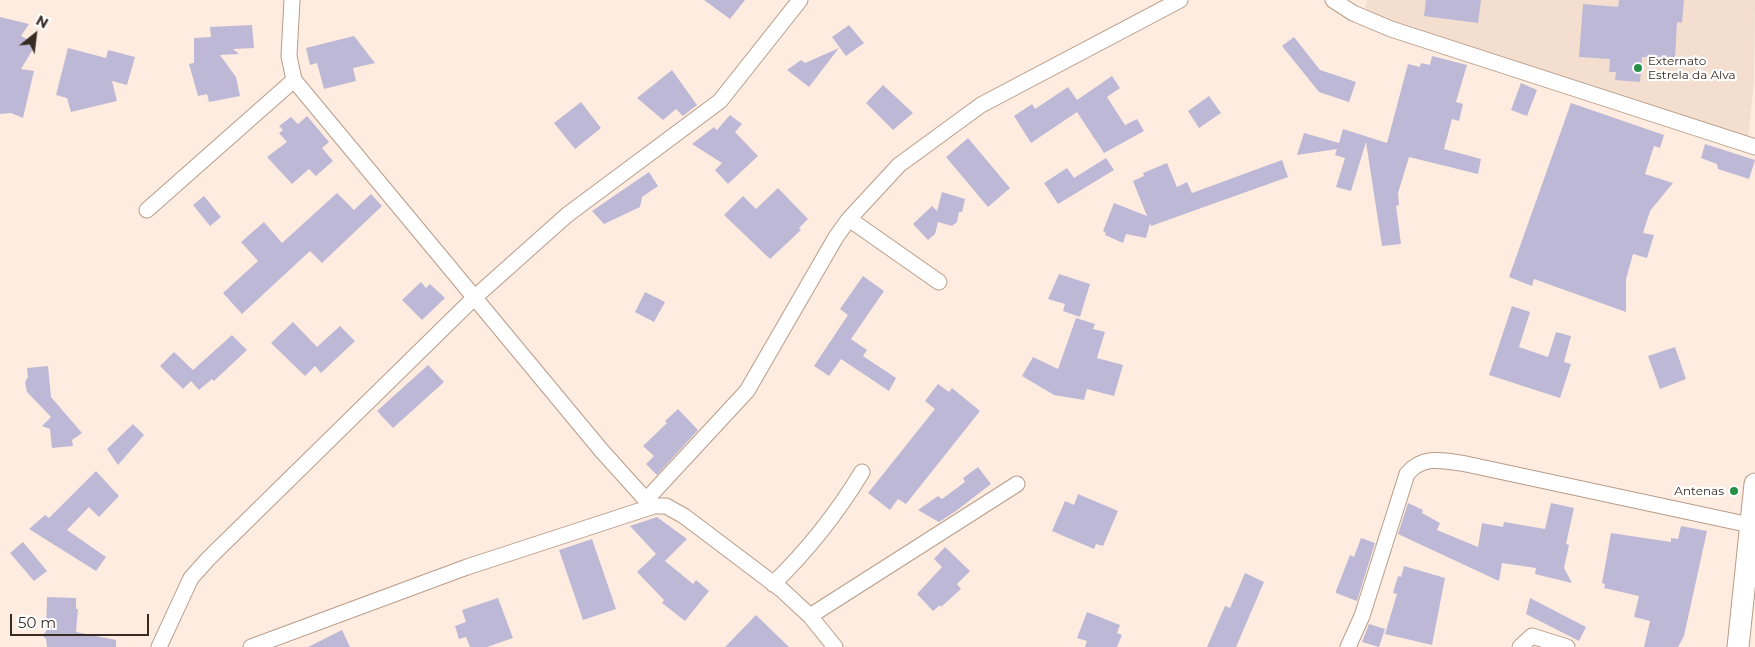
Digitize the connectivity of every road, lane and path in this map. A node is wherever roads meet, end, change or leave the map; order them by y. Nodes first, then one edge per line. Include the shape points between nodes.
1 (292, 0) edge
2 (800, 0) edge
3 (1180, 0) edge
4 (1333, 0) edge
5 (1354, 6) edge
6 (294, 80) junction
7 (1755, 147) edge
8 (147, 210) dead end
9 (849, 219) junction
10 (939, 282) dead end
11 (474, 298) junction
12 (862, 472) dead end
13 (1017, 484) dead end
14 (1755, 484) edge
15 (650, 503) junction
16 (1750, 525) junction
17 (773, 584) junction
18 (810, 616) junction
19 (159, 647) edge
20 (251, 647) edge
21 (835, 647) edge
22 (1348, 647) edge
23 (1520, 647) edge
24 (1567, 647) edge
25 (1738, 647) edge

1 - 6 street via 289,56
2 - 11 street via 720,101 567,216
3 - 9 street via 981,105 899,165
4 - 5 street
5 - 7 street via 1391,29
6 - 8 street
6 - 11 street
9 - 10 street
9 - 15 street via 747,391
11 - 15 street
11 - 19 street via 192,578
12 - 17 street via 826,528
13 - 18 street
14 - 16 main road
15 - 17 street via 666,506 684,516
15 - 20 street
16 - 22 street via 1466,464 1436,459 1422,462 1407,474 1362,616
16 - 25 main road
17 - 18 street
18 - 21 street
23 - 24 street via 1532,636

